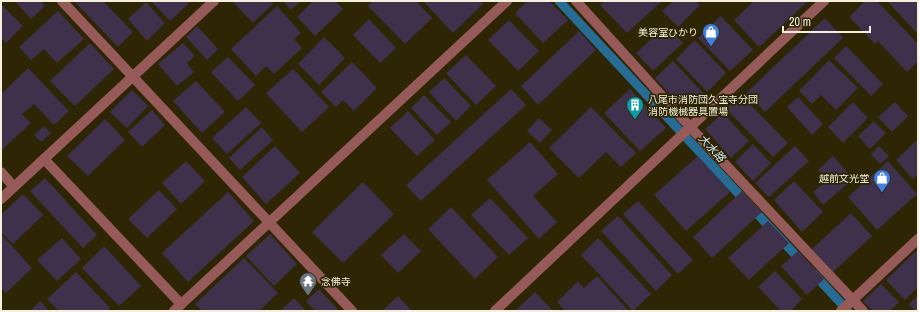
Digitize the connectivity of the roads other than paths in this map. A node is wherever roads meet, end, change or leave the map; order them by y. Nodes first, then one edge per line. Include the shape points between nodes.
1 (62, 1) edge
2 (214, 1) edge
3 (507, 1) edge
4 (576, 1) edge
5 (824, 1) edge
6 (132, 76) junction
7 (690, 128) junction
8 (44, 159) junction
9 (1, 172) edge
10 (14, 187) junction
11 (1, 199) edge
12 (269, 222) junction
13 (918, 239) edge
14 (853, 300) junction
15 (177, 308) edge
16 (352, 311) edge
17 (495, 311) edge
18 (842, 311) edge
19 (863, 311) edge

1 - 6 street
2 - 6 street
3 - 12 street
4 - 7 street
5 - 7 street
6 - 8 street
6 - 12 street
7 - 14 street
7 - 17 street
8 - 10 street
8 - 15 street
9 - 10 street
10 - 11 street
12 - 15 street
12 - 16 street
13 - 14 street
14 - 18 street
14 - 19 street

